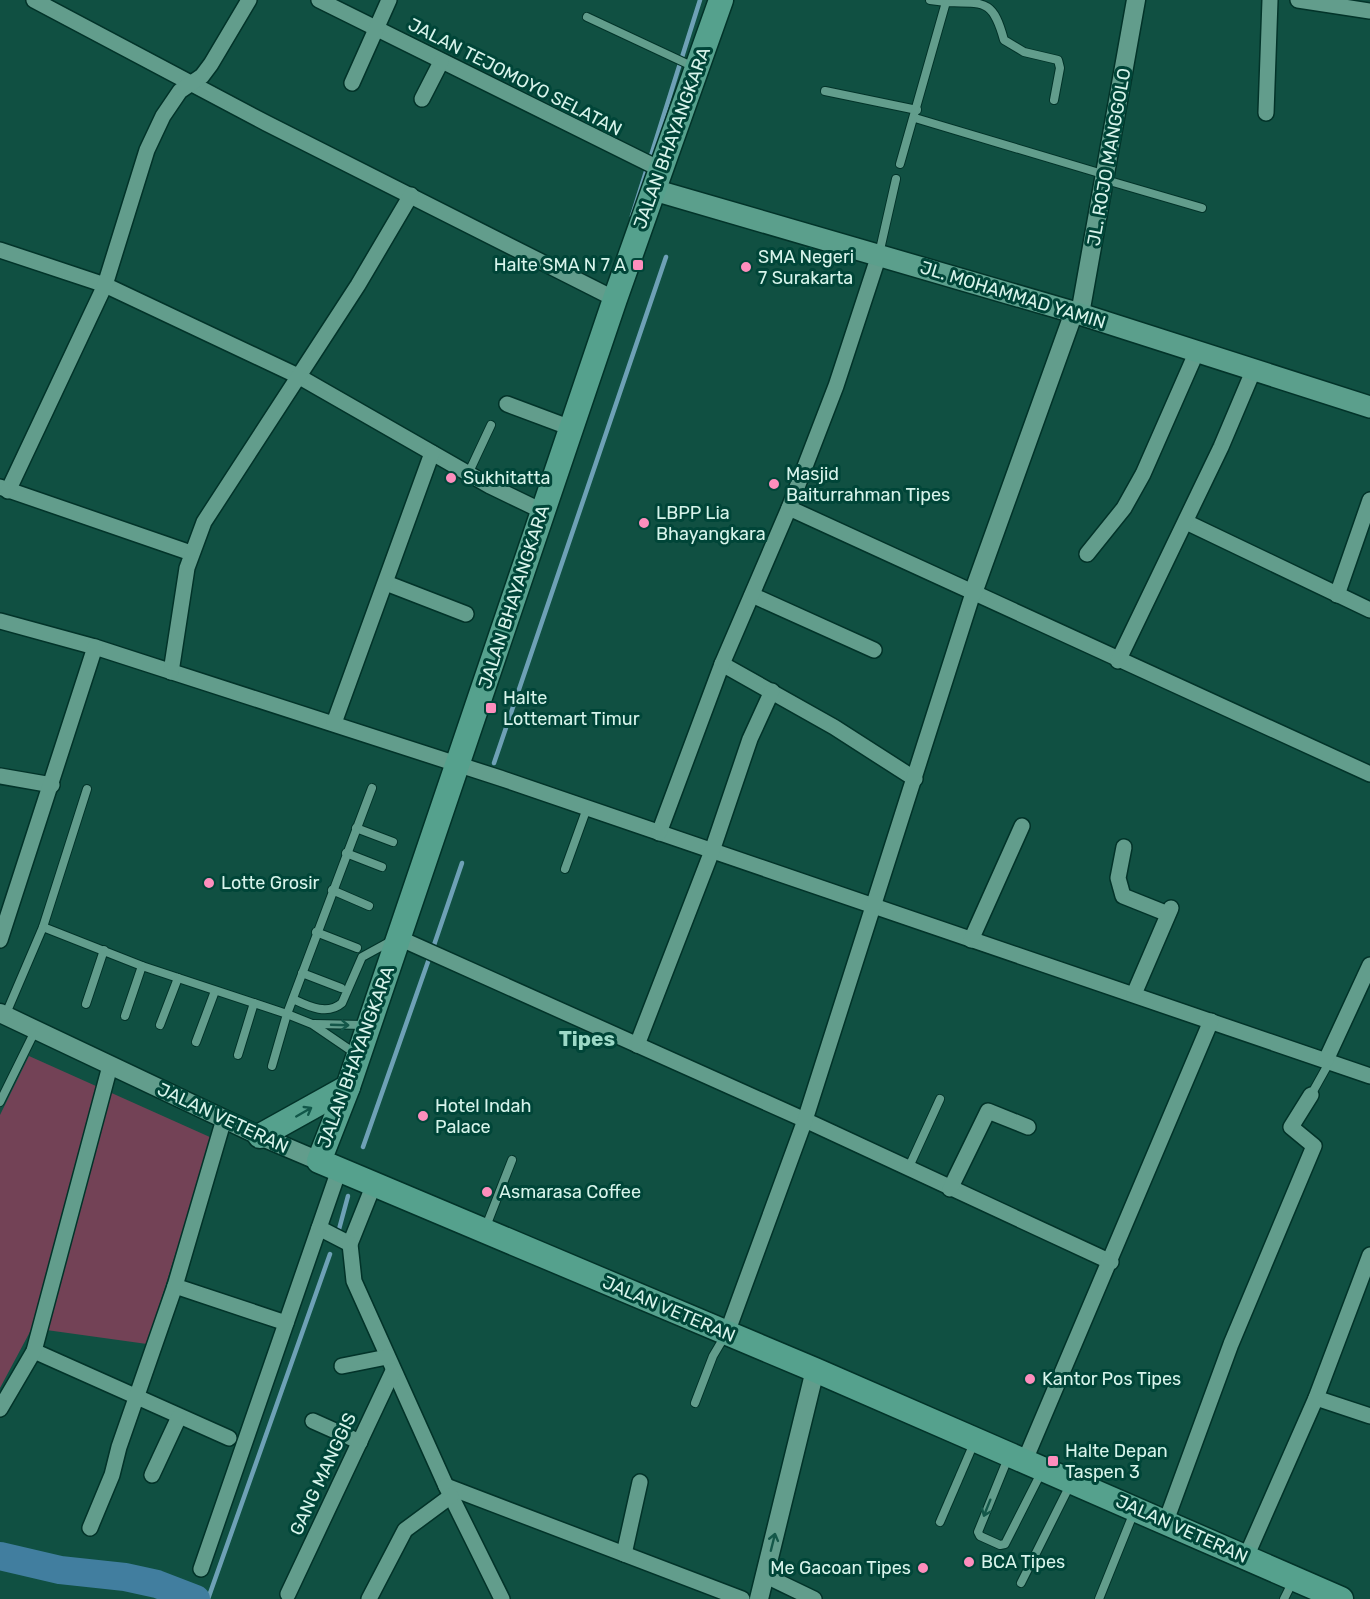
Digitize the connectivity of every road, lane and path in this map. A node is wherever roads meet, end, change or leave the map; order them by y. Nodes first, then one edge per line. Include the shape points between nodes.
1 (34, 0) edge
2 (249, 0) edge
3 (319, 0) edge
4 (389, 0) edge
5 (721, 0) edge
6 (930, 0) edge
7 (1136, 0) edge
8 (1270, 0) edge
9 (1298, 0) edge
10 (946, 2) junction
11 (1370, 11) edge
12 (587, 17) dead end
13 (377, 30) junction
14 (441, 62) junction
15 (694, 67) junction
16 (191, 83) junction
17 (352, 83) dead end
18 (825, 91) dead end
19 (422, 99) dead end
20 (1054, 100) dead end
21 (1266, 113) dead end
22 (916, 114) junction
23 (900, 165) dead end
24 (652, 172) junction
25 (1106, 177) junction
26 (896, 179) dead end
27 (411, 195) junction
28 (1202, 208) dead end
29 (0, 250) edge
30 (879, 255) junction
31 (105, 285) junction
32 (615, 299) junction
33 (1077, 313) junction
34 (1197, 351) junction
35 (1254, 369) junction
36 (298, 376) junction
37 (507, 404) dead end
38 (1370, 407) edge
39 (491, 425) dead end
40 (571, 428) junction
41 (432, 453) junction
42 (469, 472) junction
43 (4, 489) edge
44 (1370, 500) edge
45 (789, 508) junction
46 (542, 511) junction
47 (1186, 522) junction
48 (191, 553) junction
49 (1087, 554) dead end
50 (386, 583) junction
51 (973, 593) junction
52 (752, 595) junction
53 (1337, 595) junction
54 (1370, 610) edge
55 (466, 614) dead end
56 (0, 621) edge
57 (95, 648) junction
58 (874, 650) dead end
59 (1118, 661) junction
60 (722, 664) junction
61 (171, 672) junction
62 (772, 691) junction
63 (334, 723) junction
64 (458, 764) junction
65 (1370, 774) edge
66 (0, 776) edge
67 (915, 779) junction
68 (52, 785) junction
69 (372, 788) dead end
70 (87, 789) dead end
71 (587, 808) junction
72 (1022, 826) dead end
73 (356, 828) junction
74 (658, 832) junction
75 (393, 842) dead end
76 (1124, 847) dead end
77 (712, 851) junction
78 (346, 853) junction
79 (382, 867) dead end
80 (565, 869) dead end
81 (332, 890) junction
82 (6, 905) edge
83 (369, 906) dead end
84 (874, 906) junction
85 (42, 927) junction
86 (316, 932) junction
87 (402, 939) junction
88 (0, 940) edge
89 (971, 940) junction
90 (357, 948) dead end
91 (104, 950) junction
92 (1370, 965) edge
93 (142, 966) junction
94 (302, 973) junction
95 (178, 978) junction
96 (341, 988) dead end
97 (215, 992) junction
98 (1134, 994) junction
99 (293, 999) junction
100 (254, 1003) junction
101 (86, 1004) dead end
102 (3, 1014) edge
103 (287, 1014) junction
104 (124, 1016) dead end
105 (1211, 1021) junction
106 (312, 1024) junction
107 (160, 1025) dead end
108 (368, 1025) junction
109 (36, 1029) junction
110 (196, 1042) dead end
111 (637, 1045) junction
112 (238, 1055) dead end
113 (358, 1055) junction
114 (1328, 1061) junction
115 (110, 1066) junction
116 (272, 1066) dead end
117 (1370, 1076) edge
118 (348, 1087) junction
119 (1311, 1095) joint
120 (940, 1099) dead end
121 (0, 1102) edge
122 (224, 1119) junction
123 (805, 1120) junction
124 (1028, 1127) dead end
125 (260, 1136) junction
126 (512, 1160) dead end
127 (329, 1165) junction
128 (908, 1169) junction
129 (374, 1184) junction
130 (950, 1189) junction
131 (319, 1228) junction
132 (485, 1230) junction
133 (350, 1244) junction
134 (1370, 1255) edge
135 (1111, 1262) junction
136 (175, 1286) junction
137 (286, 1323) junction
138 (727, 1333) junction
139 (34, 1352) junction
140 (390, 1364) junction
141 (342, 1366) dead end
142 (815, 1370) junction
143 (138, 1398) junction
144 (1316, 1398) junction
145 (695, 1403) dead end
146 (0, 1409) edge
147 (1370, 1416) edge
148 (179, 1417) junction
149 (313, 1421) dead end
150 (229, 1438) dead end
151 (976, 1439) junction
152 (360, 1442) junction
153 (1026, 1461) junction
154 (152, 1475) dead end
155 (1072, 1481) junction
156 (640, 1482) dead end
157 (449, 1491) junction
158 (1136, 1508) junction
159 (1166, 1521) junction
160 (940, 1522) dead end
161 (90, 1528) dead end
162 (624, 1554) junction
163 (1246, 1557) junction
164 (201, 1569) dead end
165 (764, 1575) junction
166 (1294, 1577) junction
167 (1021, 1583) dead end
168 (288, 1594) dead end
169 (369, 1599) edge
170 (502, 1599) edge
171 (742, 1599) edge
172 (759, 1599) edge
173 (814, 1599) edge
174 (1099, 1599) edge
175 (1284, 1599) edge
176 (1341, 1599) edge

1 - 16 street
2 - 16 street via 211,64
3 - 13 street, JALAN TEJOMOYO SELATAN
4 - 13 street
5 - 15 main road, JALAN BHAYANGKARA
6 - 10 lane
7 - 25 street, JL. ROJO MANGGOLO
8 - 21 street
9 - 11 street
10 - 20 lane via 983,4 993,9 1004,40 1024,52 1058,60
10 - 22 lane
12 - 15 lane
13 - 14 street, JALAN TEJOMOYO SELATAN
13 - 17 street
14 - 19 street
14 - 24 street, JALAN TEJOMOYO SELATAN
15 - 24 main road, JALAN BHAYANGKARA
16 - 27 street
16 - 31 street via 170,101 147,150
18 - 22 lane
22 - 23 lane
22 - 25 lane
24 - 30 main road, JL. MOHAMMAD YAMIN
24 - 32 main road, JALAN BHAYANGKARA
25 - 28 lane
25 - 33 street, JL. ROJO MANGGOLO
26 - 30 lane
27 - 32 street
27 - 36 street
29 - 31 street
30 - 33 main road, JL. MOHAMMAD YAMIN
30 - 45 street via 836,386
31 - 36 street
31 - 43 street
32 - 40 main road, JALAN BHAYANGKARA
33 - 34 main road, JL. MOHAMMAD YAMIN
33 - 51 street, JL. ROJO MANGGOLO
34 - 35 main road, JL. MOHAMMAD YAMIN
34 - 49 street via 1143,474 1124,508
35 - 38 main road, JL. MOHAMMAD YAMIN
35 - 47 street
36 - 41 street
36 - 48 street via 204,522
37 - 40 street
39 - 42 lane
40 - 46 main road, JALAN BHAYANGKARA
41 - 42 street
41 - 50 street
42 - 46 street
43 - 48 street
44 - 53 street
45 - 51 street
45 - 52 street
46 - 64 main road, JALAN BHAYANGKARA
47 - 53 street
47 - 59 street
48 - 61 street
50 - 55 street
50 - 63 street
51 - 59 street
51 - 67 street
52 - 58 street
52 - 60 street
53 - 54 street
56 - 57 street
57 - 61 street
57 - 68 street
59 - 65 street
60 - 62 street
60 - 74 street
61 - 63 street
62 - 67 street
62 - 77 street via 750,739
63 - 64 street
64 - 71 street
64 - 87 main road, JALAN BHAYANGKARA
66 - 68 street
67 - 84 street
68 - 82 street
69 - 73 lane
70 - 85 lane
71 - 74 street
71 - 80 lane
72 - 89 street
73 - 75 lane
73 - 78 lane
74 - 77 street
76 - 98 street via 1118,878 1124,896 1169,911
77 - 84 street
77 - 111 street
78 - 79 lane
78 - 81 lane
81 - 83 lane
81 - 86 lane
82 - 88 street
84 - 89 street
84 - 123 street
85 - 91 lane
85 - 102 lane
86 - 90 lane
86 - 94 lane
87 - 99 lane via 362,957 342,1003 336,1008 314,1009
87 - 108 main road, JALAN BHAYANGKARA
87 - 111 street
89 - 98 street
91 - 93 lane
91 - 101 lane
92 - 114 street
93 - 95 lane
93 - 104 lane
94 - 96 lane
94 - 99 lane
95 - 97 lane
95 - 107 lane
97 - 100 lane
97 - 110 lane
98 - 105 street
99 - 103 lane
100 - 103 lane
100 - 112 lane
102 - 109 street, JALAN VETERAN
103 - 106 lane
103 - 116 lane
105 - 114 street
105 - 135 street
106 -> 108 lane
106 - 113 lane
108 - 113 main road, JALAN BHAYANGKARA
109 - 115 street, JALAN VETERAN
109 - 121 lane
111 - 123 street
113 - 118 main road, JALAN BHAYANGKARA
114 - 117 street
114 - 119 lane
115 - 122 street, JALAN VETERAN
115 - 139 street
125 -> 118 main road
118 - 127 main road, JALAN BHAYANGKARA
119 - 159 street via 1291,1127 1314,1146 1231,1344
120 - 128 lane
122 - 125 street, JALAN VETERAN
122 - 136 street
123 - 128 street
123 - 138 street
124 - 130 street via 988,1111
125 - 127 street, JALAN VETERAN
126 - 132 lane
127 - 129 main road, JALAN VETERAN
127 - 131 street
128 - 130 street
129 - 132 main road, JALAN VETERAN
129 - 133 street
130 - 135 street
131 - 133 street
131 - 137 street
132 - 138 main road, JALAN VETERAN
133 - 140 street via 354,1281
134 - 144 street
135 - 153 street
136 - 137 street
136 - 143 street
137 - 164 street
138 - 142 main road, JALAN VETERAN
138 - 145 lane via 713,1356
139 - 143 street
139 - 146 street
140 - 141 street
140 - 152 street, GANG MANGGIS
140 - 157 street
142 - 151 main road, JALAN VETERAN
165 -> 142 street
143 - 148 street
143 - 161 street
144 - 147 street
144 - 163 street
148 - 150 street
148 - 154 street
149 - 152 street
151 - 153 main road, JALAN VETERAN
151 - 160 lane
152 - 168 street, GANG MANGGIS
153 -> 153 lane via 978,1532 999,1545 1005,1544
153 - 155 main road, JALAN VETERAN
155 - 158 main road, JALAN VETERAN
155 - 167 lane
156 - 162 street
157 - 162 street
157 - 169 street via 405,1530
157 - 170 street
158 - 159 main road, JALAN VETERAN
158 - 174 lane
159 - 163 main road, JALAN VETERAN
162 - 171 street
163 - 166 main road, JALAN VETERAN
165 - 172 street
165 - 173 street
166 - 175 lane
166 - 176 main road, JALAN VETERAN

